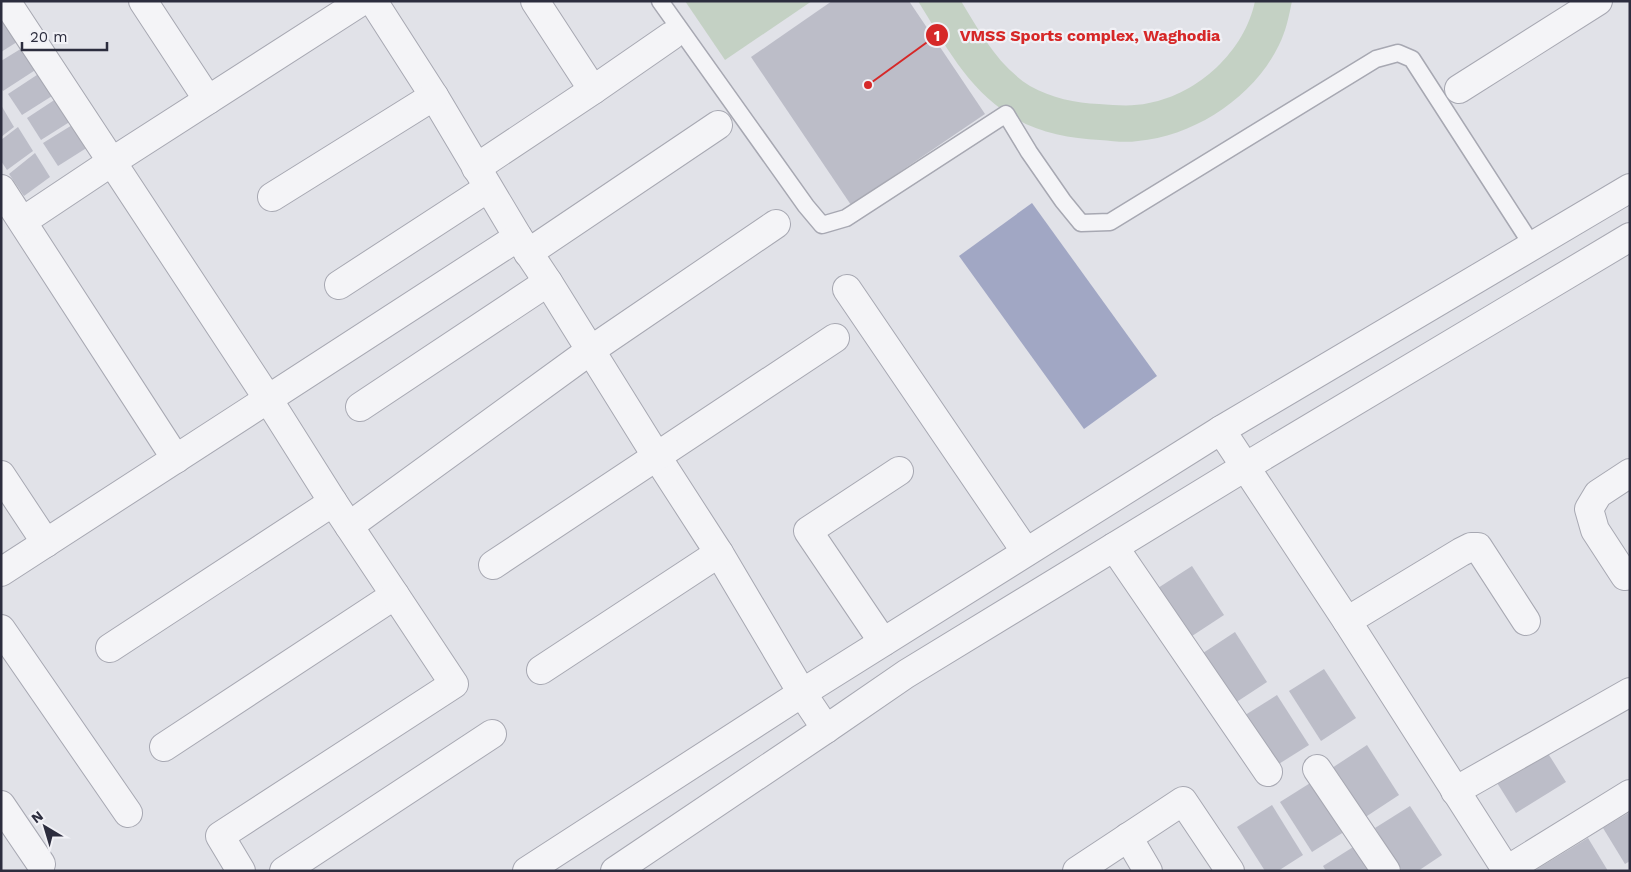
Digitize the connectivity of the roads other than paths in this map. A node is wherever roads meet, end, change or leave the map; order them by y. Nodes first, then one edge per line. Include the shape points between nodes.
1 (6, 1) edge
2 (143, 1) edge
3 (362, 1) edge
4 (373, 1) edge
5 (535, 1) edge
6 (660, 1) edge
7 (1598, 1) edge
8 (671, 36) dead end
9 (1459, 89) dead end
10 (593, 90) junction
11 (434, 96) junction
12 (208, 100) junction
13 (718, 125) dead end
14 (113, 161) junction
15 (482, 178) junction
16 (1630, 188) edge
17 (1, 189) edge
18 (272, 197) dead end
19 (23, 222) junction
20 (776, 224) dead end
21 (1630, 237) edge
22 (523, 245) junction
23 (1532, 245) junction
24 (548, 282) junction
25 (339, 285) dead end
26 (847, 289) dead end
27 (835, 338) dead end
28 (591, 350) junction
29 (268, 399) junction
30 (360, 407) dead end
31 (1221, 430) junction
32 (657, 456) junction
33 (176, 459) junction
34 (1245, 466) junction
35 (899, 470) dead end
36 (1630, 473) edge
37 (1, 475) edge
38 (333, 502) junction
39 (349, 526) junction
40 (46, 543) junction
41 (1114, 547) junction
42 (1026, 552) junction
43 (720, 553) junction
44 (494, 565) dead end
45 (1, 572) edge
46 (1625, 576) dead end
47 (395, 596) junction
48 (1347, 621) junction
49 (1526, 621) dead end
50 (1, 629) edge
51 (883, 642) junction
52 (110, 648) dead end
53 (541, 670) dead end
54 (1630, 692) edge
55 (802, 693) junction
56 (826, 729) junction
57 (492, 734) dead end
58 (164, 747) dead end
59 (1317, 769) dead end
60 (1268, 772) dead end
61 (1455, 791) junction
62 (1630, 794) edge
63 (1, 805) edge
64 (128, 813) dead end
65 (1128, 837) junction
66 (42, 864) dead end
67 (1507, 870) edge
68 (242, 871) edge
69 (284, 871) edge
70 (527, 871) edge
71 (615, 871) edge
72 (1077, 871) edge
73 (1148, 871) edge
74 (1230, 871) edge
75 (1386, 871) edge

1 - 14 street
2 - 12 street
3 - 12 street
4 - 11 street
5 - 10 street
6 - 23 lane via 822,225 846,218 1006,114 1063,201 1082,223 1110,222 1376,59 1398,53 1412,59
7 - 9 street
8 - 10 street
10 - 15 street
11 - 15 street
11 - 18 street
12 - 14 street
13 - 22 street
14 - 19 street
14 - 29 street
15 - 22 street
15 - 25 street
16 - 23 street
17 - 19 street
19 - 33 street
20 - 28 street
21 - 34 street
22 - 24 street
22 - 29 street
23 - 31 street
24 - 28 street
24 - 30 street
26 - 42 street
27 - 32 street
28 - 32 street
28 - 39 street
29 - 33 street
29 - 38 street
31 - 34 street
31 - 42 street
32 - 43 street
32 - 44 street
33 - 40 street
34 - 41 street
34 - 48 street
35 - 51 street via 808,531
36 - 46 street via 1598,494 1589,509 1595,530
37 - 40 street
38 - 39 street
38 - 52 street
39 - 47 street
40 - 45 street
41 - 56 street via 906,674
41 - 60 street
42 - 51 street
43 - 53 street
43 - 55 street
47 - 58 street
47 - 68 street via 454,684 220,836
48 - 49 street via 1471,547 1478,547
48 - 61 street
50 - 64 street
51 - 55 street
54 - 61 street
55 - 56 street
55 - 70 street
56 - 71 street
57 - 69 street
59 - 75 street
61 - 67 street
62 - 67 street
63 - 66 street
65 - 72 street
65 - 73 street
65 - 74 street via 1183,801

